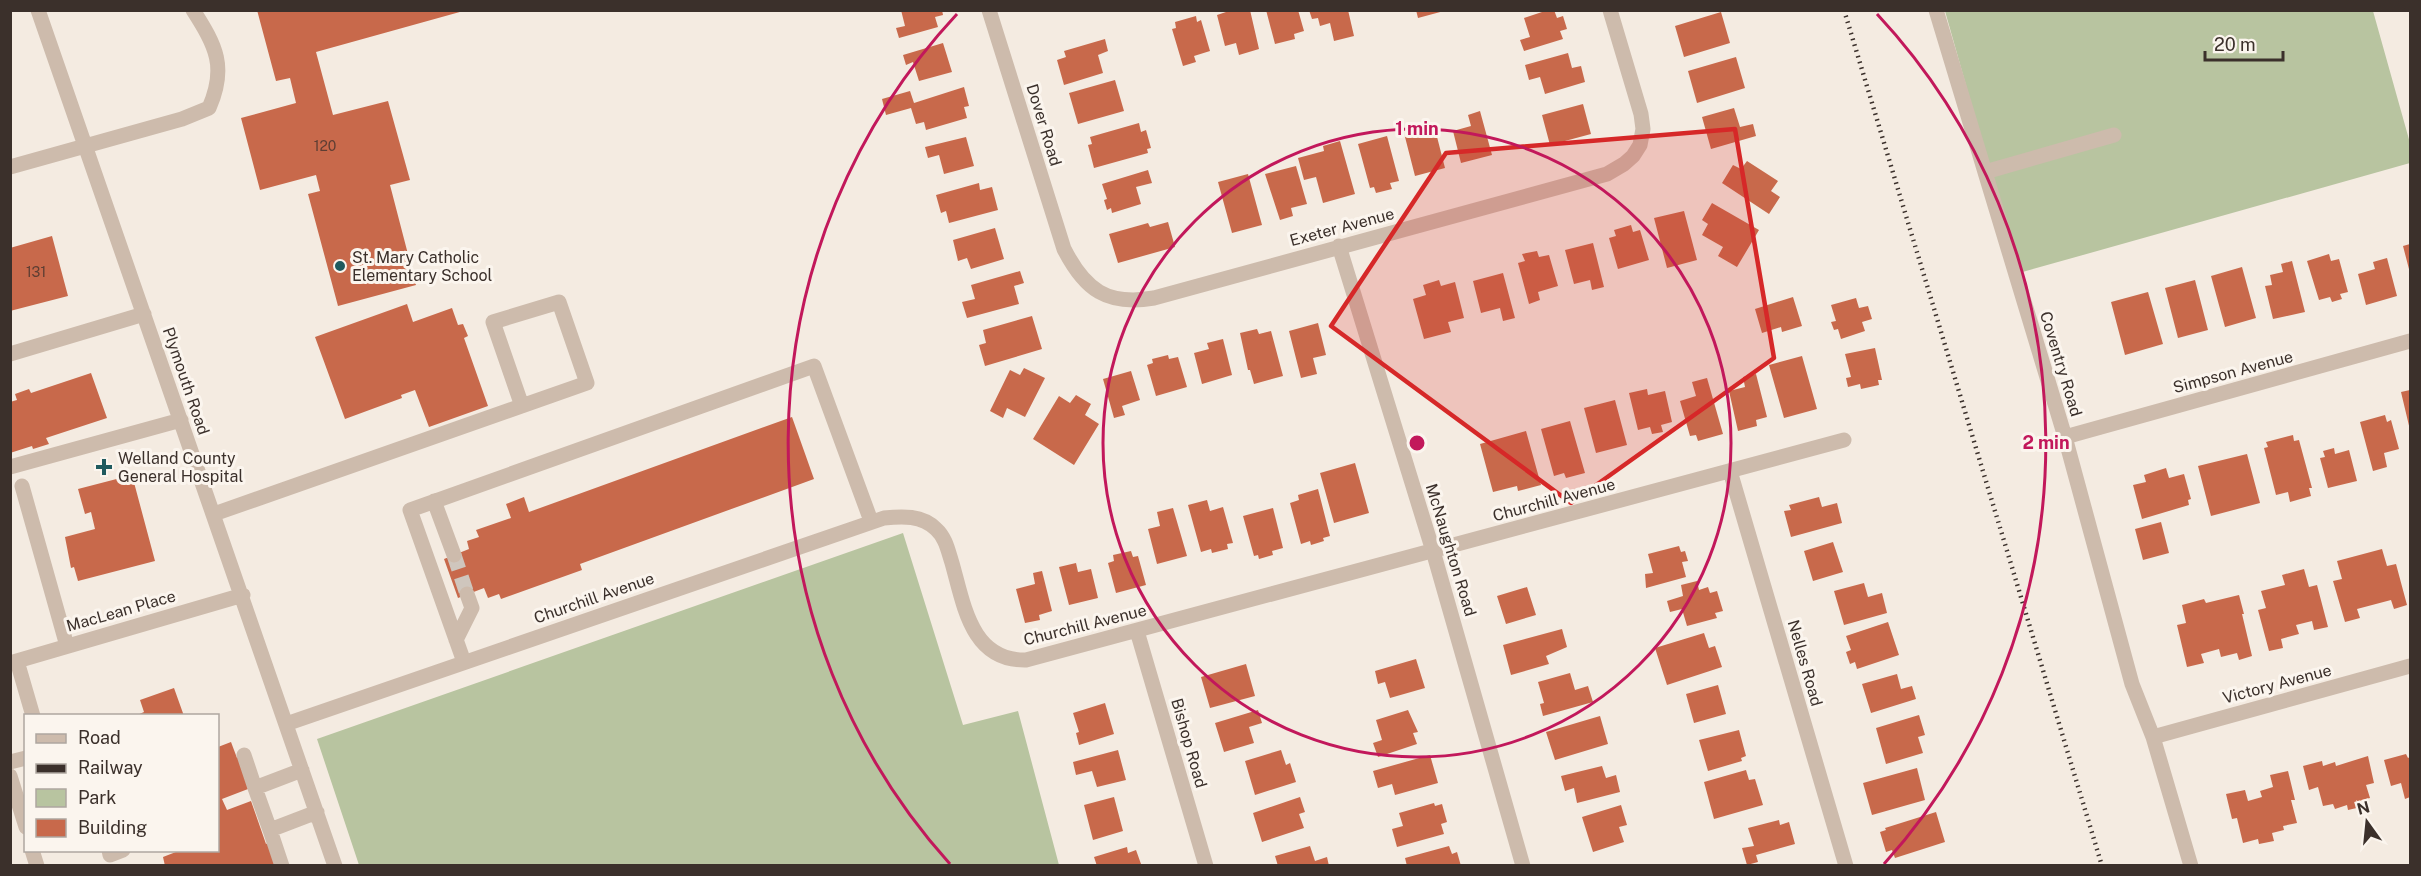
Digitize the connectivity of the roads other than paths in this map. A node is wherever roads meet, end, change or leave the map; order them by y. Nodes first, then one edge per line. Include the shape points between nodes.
1 (38, 10) edge
2 (193, 10) edge
3 (989, 10) edge
4 (1611, 10) edge
5 (1936, 10) edge
6 (2114, 135) dead end
7 (86, 145) junction
8 (10, 167) edge
9 (1985, 172) junction
10 (1339, 246) junction
11 (1064, 249) joint
12 (144, 314) junction
13 (2410, 341) edge
14 (10, 354) edge
15 (522, 406) junction
16 (181, 420) junction
17 (2064, 437) junction
18 (1844, 440) dead end
19 (10, 467) edge
20 (1730, 471) junction
21 (22, 486) dead end
22 (434, 501) junction
23 (214, 514) junction
24 (871, 521) junction
25 (1433, 551) junction
26 (454, 555) tunnel mouth
27 (467, 594) tunnel mouth
28 (243, 595) junction
29 (1137, 631) junction
30 (456, 640) junction
31 (67, 646) junction
32 (14, 662) edge
33 (464, 662) junction
34 (2410, 666) edge
35 (32, 714) edge
36 (286, 724) junction
37 (2153, 737) junction
38 (244, 755) dead end
39 (302, 770) junction
40 (10, 776) edge
41 (255, 788) junction
42 (317, 812) junction
43 (24, 821) edge
44 (270, 830) junction
45 (282, 866) edge
46 (335, 866) edge
47 (1206, 866) edge
48 (1523, 866) edge
49 (1846, 866) edge
50 (2191, 866) edge

1 - 7 street, Plymouth Road
2 - 7 street via 218,61 218,87 209,108
3 - 11 street, Dover Road
4 - 10 street, Exeter Avenue via 1642,117 1640,145 1624,164 1607,174
5 - 9 street, Coventry Road
6 - 9 street
7 - 8 street
7 - 12 street, Plymouth Road
9 - 17 street, Coventry Road
10 - 11 street, Exeter Avenue via 1133,302 1108,297 1089,286
10 - 25 street, McNaughton Road
12 - 14 street
12 - 16 street, Plymouth Road
13 - 17 street, Simpson Avenue
15 - 15 street via 587,383 559,302 494,322
15 - 23 street
16 - 19 street
16 - 23 street, Plymouth Road
17 - 37 street, Coventry Road via 2132,684
18 - 20 street, Churchill Avenue
20 - 25 street, Churchill Avenue
20 - 49 street, Nelles Road
21 - 31 street
22 - 24 street via 814,366
22 - 26 street
22 - 30 street via 411,510
23 - 28 street, Plymouth Road
24 - 29 street, Churchill Avenue via 907,516 936,528 948,550 975,631 986,647 1002,658 1042,657
24 - 33 street, Churchill Avenue
25 - 29 street, Churchill Avenue
25 - 48 street, McNaughton Road
27 - 30 street via 472,608
28 - 31 street, MacLean Place
28 - 36 street, Plymouth Road
29 - 47 street, Bishop Road
30 - 33 street
31 - 32 street, MacLean Place
32 - 35 street
33 - 36 street, Churchill Avenue
34 - 37 street, Victory Avenue
36 - 39 street, Plymouth Road
37 - 50 street, Coventry Road
38 - 41 street
39 - 41 street
39 - 42 street, Plymouth Road
40 - 43 street
41 - 44 street
42 - 44 street
42 - 46 street, Plymouth Road
44 - 45 street

